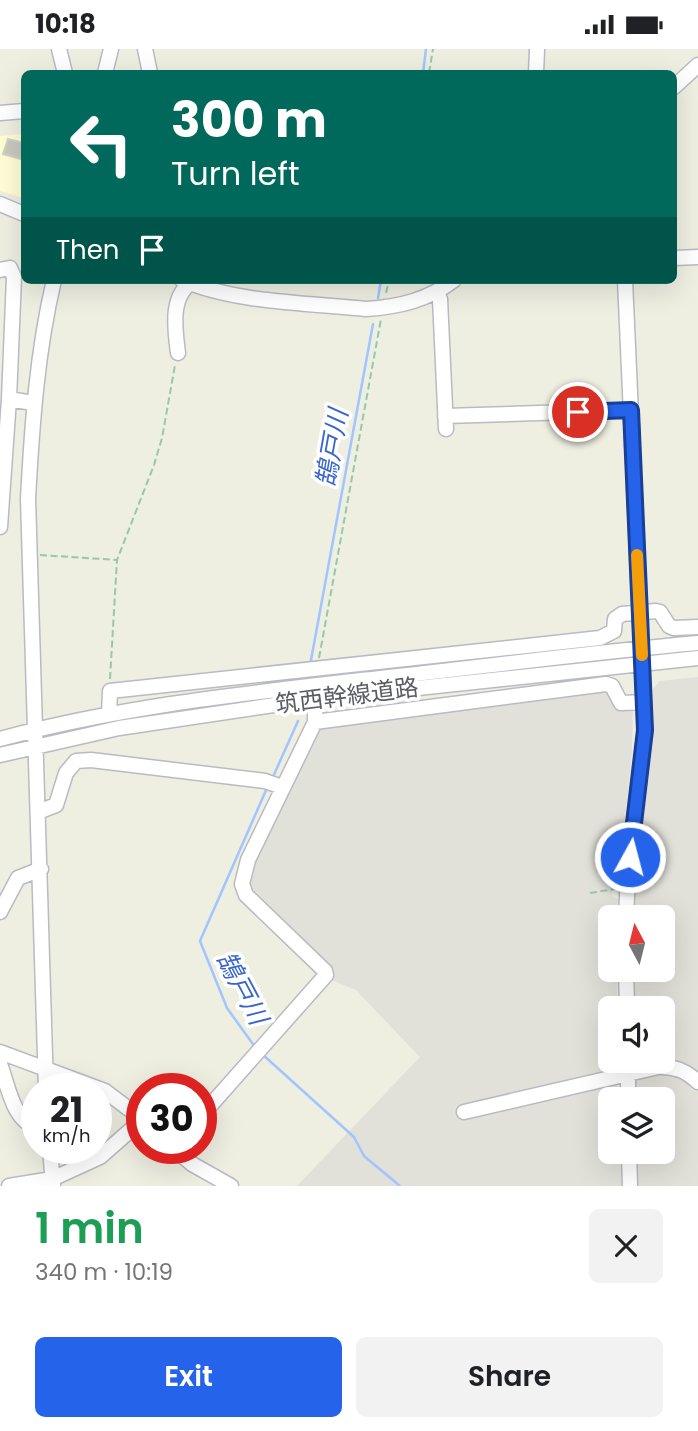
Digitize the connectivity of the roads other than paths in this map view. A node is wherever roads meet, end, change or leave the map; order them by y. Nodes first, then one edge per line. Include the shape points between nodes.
1 (59, 49) edge
2 (111, 49) edge
3 (145, 49) edge
4 (537, 49) edge
5 (698, 65) edge
6 (64, 70) edge
7 (106, 70) edge
8 (148, 70) edge
9 (536, 70) edge
10 (677, 84) edge
11 (21, 111) edge
12 (0, 113) edge
13 (0, 204) edge
14 (21, 213) edge
15 (698, 257) edge
16 (677, 258) edge
17 (0, 270) edge
18 (53, 284) edge
19 (188, 284) edge
20 (197, 284) edge
21 (448, 284) edge
22 (625, 284) edge
23 (437, 292) junction
24 (177, 353) road end
25 (9, 400) junction
26 (33, 403) junction
27 (631, 410) junction
28 (0, 527) edge
29 (640, 612) junction
30 (698, 627) edge
31 (698, 643) edge
32 (642, 648) junction
33 (698, 658) edge
34 (642, 664) junction
35 (318, 669) junction
36 (317, 692) junction
37 (644, 702) junction
38 (109, 714) junction
39 (315, 722) junction
40 (35, 730) junction
41 (0, 739) edge
42 (36, 746) junction
43 (0, 755) edge
44 (282, 787) junction
45 (38, 812) junction
46 (41, 869) junction
47 (626, 905) edge
48 (0, 912) edge
49 (0, 1052) edge
50 (0, 1064) edge
51 (45, 1068) junction
52 (675, 1068) edge
53 (45, 1073) edge
54 (606, 1073) edge
55 (698, 1082) edge
56 (217, 1098) edge
57 (126, 1107) edge
58 (464, 1112) dead end
59 (21, 1118) edge
60 (126, 1134) edge
61 (51, 1164) edge
62 (192, 1164) edge
63 (629, 1164) edge
64 (53, 1182) edge
65 (9, 1186) edge
66 (231, 1186) edge
67 (630, 1186) edge

1 - 6 street
2 - 7 street
3 - 8 street
4 - 9 street
5 - 10 street
11 - 12 street
13 - 14 street
15 - 16 street
17 - 25 street via 10,268 14,277
18 - 26 street
19 - 24 street via 176,307
20 - 23 street via 258,297 366,309
21 - 23 street
22 - 27 street
23 - 27 street via 446,423
25 - 26 street
25 - 28 street
26 - 40 street via 29,554
27 - 29 street
29 - 30 street via 660,612 674,628
29 - 32 street
29 - 35 street via 622,614 615,619 614,631 600,638
31 - 32 street, 筑西幹線道路
32 - 34 street
32 - 36 street, 筑西幹線道路
33 - 34 street, 筑西幹線道路
34 - 36 street, 筑西幹線道路
34 - 37 street
35 - 36 street
35 - 38 street via 110,691
36 - 38 street, 筑西幹線道路
36 - 39 street
36 - 42 street, 筑西幹線道路
37 - 39 street via 621,703 606,684
37 - 47 street
38 - 40 street, 筑西幹線道路
39 - 44 street
40 - 41 street, 筑西幹線道路
40 - 42 street
42 - 43 street, 筑西幹線道路
42 - 45 street
44 - 45 street via 91,759 76,761 66,773 56,805
44 - 56 street via 248,860 242,884 246,895 326,975
45 - 46 street
46 - 48 street via 18,878
46 - 51 street
49 - 51 street
50 - 59 street
51 - 53 street
51 - 57 street via 105,1091
52 - 55 street
54 - 58 street
60 - 64 street via 100,1157
61 - 64 street
62 - 66 street
63 - 67 street
64 - 65 street

